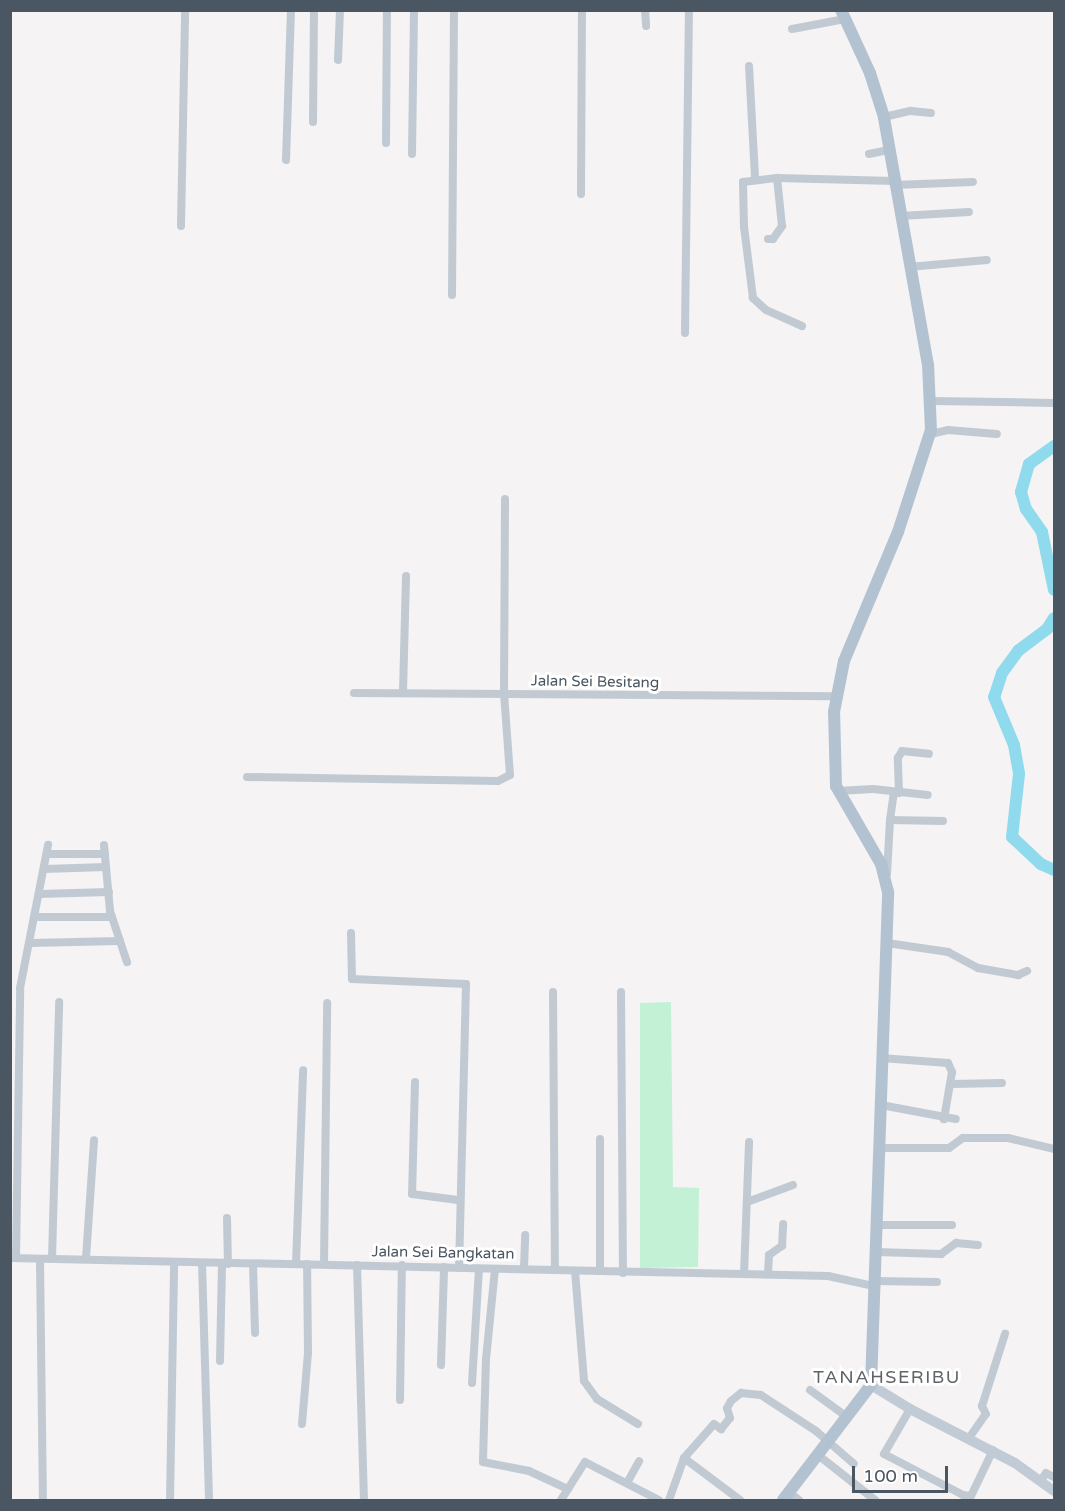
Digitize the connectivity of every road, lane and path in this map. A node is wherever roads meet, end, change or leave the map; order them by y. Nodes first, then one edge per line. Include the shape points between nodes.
1 (185, 10) edge
2 (291, 10) edge
3 (314, 10) edge
4 (340, 10) edge
5 (387, 10) edge
6 (414, 10) edge
7 (454, 10) edge
8 (582, 10) edge
9 (645, 10) edge
10 (690, 10) edge
11 (843, 15) edge
12 (646, 26) dead end
13 (792, 29) dead end
14 (338, 60) dead end
15 (749, 66) dead end
16 (931, 113) dead end
17 (884, 117) junction
18 (313, 122) dead end
19 (386, 143) dead end
20 (888, 150) junction
21 (412, 154) dead end
22 (869, 154) dead end
23 (286, 160) dead end
24 (755, 178) junction
25 (777, 178) junction
26 (973, 182) dead end
27 (894, 183) junction
28 (582, 194) dead end
29 (969, 212) dead end
30 (901, 216) junction
31 (181, 226) dead end
32 (768, 239) dead end
33 (987, 260) dead end
34 (909, 267) junction
35 (452, 295) dead end
36 (802, 326) dead end
37 (686, 333) dead end
38 (932, 400) junction
39 (1054, 403) edge
40 (931, 434) junction
41 (997, 434) dead end
42 (505, 499) dead end
43 (406, 576) dead end
44 (403, 692) junction
45 (354, 693) dead end
46 (504, 693) junction
47 (835, 696) junction
48 (929, 754) dead end
49 (247, 777) dead end
50 (837, 790) junction
51 (897, 792) junction
52 (928, 795) dead end
53 (890, 820) junction
54 (943, 821) dead end
55 (106, 867) junction
56 (44, 869) junction
57 (886, 876) junction
58 (109, 892) junction
59 (39, 894) junction
60 (112, 916) junction
61 (35, 917) junction
62 (351, 933) dead end
63 (120, 941) junction
64 (30, 943) junction
65 (887, 943) junction
66 (127, 962) dead end
67 (1027, 971) dead end
68 (553, 992) dead end
69 (621, 992) dead end
70 (59, 1002) dead end
71 (327, 1003) dead end
72 (881, 1058) junction
73 (303, 1070) dead end
74 (415, 1082) dead end
75 (1002, 1083) dead end
76 (951, 1084) junction
77 (881, 1105) junction
78 (944, 1119) junction
79 (956, 1119) dead end
80 (600, 1139) dead end
81 (94, 1140) dead end
82 (749, 1142) dead end
83 (879, 1148) junction
84 (1054, 1149) edge
85 (793, 1185) dead end
86 (458, 1200) junction
87 (747, 1202) junction
88 (227, 1218) dead end
89 (783, 1224) dead end
90 (878, 1225) junction
91 (952, 1225) dead end
92 (525, 1235) dead end
93 (978, 1245) dead end
94 (876, 1252) junction
95 (13, 1258) edge
96 (86, 1258) junction
97 (52, 1259) junction
98 (40, 1260) junction
99 (174, 1262) junction
100 (202, 1263) junction
101 (225, 1264) junction
102 (253, 1264) junction
103 (296, 1264) junction
104 (307, 1264) junction
105 (324, 1264) junction
106 (357, 1265) junction
107 (402, 1265) junction
108 (444, 1267) junction
109 (459, 1268) junction
110 (479, 1269) junction
111 (495, 1269) junction
112 (524, 1269) junction
113 (555, 1269) junction
114 (575, 1271) junction
115 (600, 1271) junction
116 (623, 1272) junction
117 (744, 1274) junction
118 (768, 1274) junction
119 (937, 1282) dead end
120 (874, 1283) junction
121 (255, 1333) dead end
122 (1005, 1334) dead end
123 (220, 1361) dead end
124 (441, 1365) dead end
125 (472, 1383) dead end
126 (871, 1385) junction
127 (810, 1390) dead end
128 (400, 1400) dead end
129 (910, 1409) junction
130 (846, 1417) junction
131 (302, 1424) dead end
132 (638, 1424) dead end
133 (969, 1438) junction
134 (828, 1442) junction
135 (993, 1450) junction
136 (818, 1455) junction
137 (684, 1458) junction
138 (639, 1461) dead end
139 (854, 1464) dead end
140 (1054, 1477) edge
141 (1042, 1479) junction
142 (627, 1483) junction
143 (568, 1489) junction
144 (1054, 1491) edge
145 (790, 1498) edge
146 (43, 1500) edge
147 (170, 1500) edge
148 (209, 1500) edge
149 (364, 1500) edge
150 (561, 1500) edge
151 (659, 1500) edge
152 (669, 1500) edge
153 (740, 1500) edge
154 (874, 1500) edge

1 - 31 street
2 - 23 street
3 - 18 street
4 - 14 street
5 - 19 street
6 - 21 street
7 - 35 street
8 - 28 street
9 - 12 street
10 - 37 street
11 - 13 street
11 - 17 main road via 870,73
15 - 24 street
16 - 17 street via 911,111
17 - 20 main road
20 - 22 street
20 - 27 main road
24 - 25 street
24 - 36 street via 744,180 742,186 753,298 766,310
25 - 27 street
25 - 32 street via 782,226 773,239
26 - 27 street
27 - 30 main road
29 - 30 street
30 - 34 main road
33 - 34 street
34 - 38 main road
38 - 39 street
38 - 40 main road
40 - 41 street via 948,430
40 - 47 main road via 898,532 844,661
42 - 46 street
43 - 44 street
44 - 45 street, Jalan Sei Besitang
44 - 46 street, Jalan Sei Besitang
46 - 47 street, Jalan Sei Besitang
46 - 49 street via 511,773 503,780
47 - 50 main road
48 - 51 street via 902,751 898,758
50 - 51 street
50 - 57 main road
51 - 52 street
51 - 53 street
53 - 54 street
53 - 57 street
55 - 56 street
55 - 56 street via 104,849 47,850
55 - 58 street
56 - 59 street
57 - 65 main road
58 - 59 street
58 - 60 street
59 - 61 street
60 - 61 street
60 - 63 street
61 - 64 street
62 - 86 street via 352,979 466,984
63 - 64 street
63 - 66 street
64 - 95 street via 20,988
65 - 67 street via 948,952 978,968 1018,975
65 - 72 main road
68 - 113 street
69 - 116 street
70 - 97 street
71 - 105 street
72 - 76 street via 946,1062 951,1066
72 - 77 main road
73 - 103 street
74 - 86 street via 412,1194
75 - 76 street
76 - 78 street
77 - 78 street
77 - 83 main road
78 - 79 street
80 - 115 street
81 - 96 street
82 - 87 street
83 - 84 street via 949,1148 963,1138 1008,1138
83 - 90 main road
85 - 87 street
86 - 109 street
87 - 117 street
88 - 101 street
89 - 118 street via 782,1246 770,1255
90 - 91 street
90 - 94 main road
92 - 112 street
93 - 94 street via 956,1243 941,1254
94 - 120 main road
95 - 98 street, Jalan Sei Bangkatan
96 - 97 street, Jalan Sei Bangkatan
96 - 99 street, Jalan Sei Bangkatan
97 - 98 street, Jalan Sei Bangkatan
98 - 146 street
99 - 100 street, Jalan Sei Bangkatan
99 - 147 street
100 - 101 street, Jalan Sei Bangkatan
100 - 148 street
101 - 102 street, Jalan Sei Bangkatan
101 - 123 street
102 - 103 street, Jalan Sei Bangkatan
102 - 121 street
103 - 104 street, Jalan Sei Bangkatan
104 - 105 street, Jalan Sei Bangkatan
104 - 131 street via 308,1353
105 - 106 street, Jalan Sei Bangkatan
106 - 107 street, Jalan Sei Bangkatan
106 - 149 street
107 - 108 street, Jalan Sei Bangkatan
107 - 128 street
108 - 109 street, Jalan Sei Bangkatan
108 - 124 street
109 - 110 street, Jalan Sei Bangkatan
110 - 111 street, Jalan Sei Bangkatan
110 - 125 street
111 - 112 street, Jalan Sei Bangkatan
111 - 143 street via 486,1359 483,1462 529,1472
112 - 113 street, Jalan Sei Bangkatan
113 - 114 street, Jalan Sei Bangkatan
114 - 115 street, Jalan Sei Bangkatan
114 - 132 street via 584,1381 597,1399
115 - 116 street, Jalan Sei Bangkatan
116 - 117 street, Jalan Sei Bangkatan
117 - 118 street, Jalan Sei Bangkatan
118 - 120 street, Jalan Sei Bangkatan via 828,1276
119 - 120 street, Jalan Sei Bangkatan
120 - 126 main road
122 - 133 street via 982,1406 986,1414
126 - 129 main road
126 - 130 main road
127 - 130 street
129 - 133 main road
129 - 135 street via 884,1454 963,1495 972,1496
130 - 134 main road
133 - 135 main road
134 - 136 main road
134 - 137 street via 761,1395 741,1393 730,1401 730,1418 721,1429 714,1424
134 - 139 street
135 - 141 main road
136 - 145 main road
136 - 154 street
137 - 152 street
137 - 153 street
138 - 142 street
140 - 141 street via 1046,1473
141 - 144 main road
142 - 143 street via 585,1462
142 - 151 street
143 - 150 street

